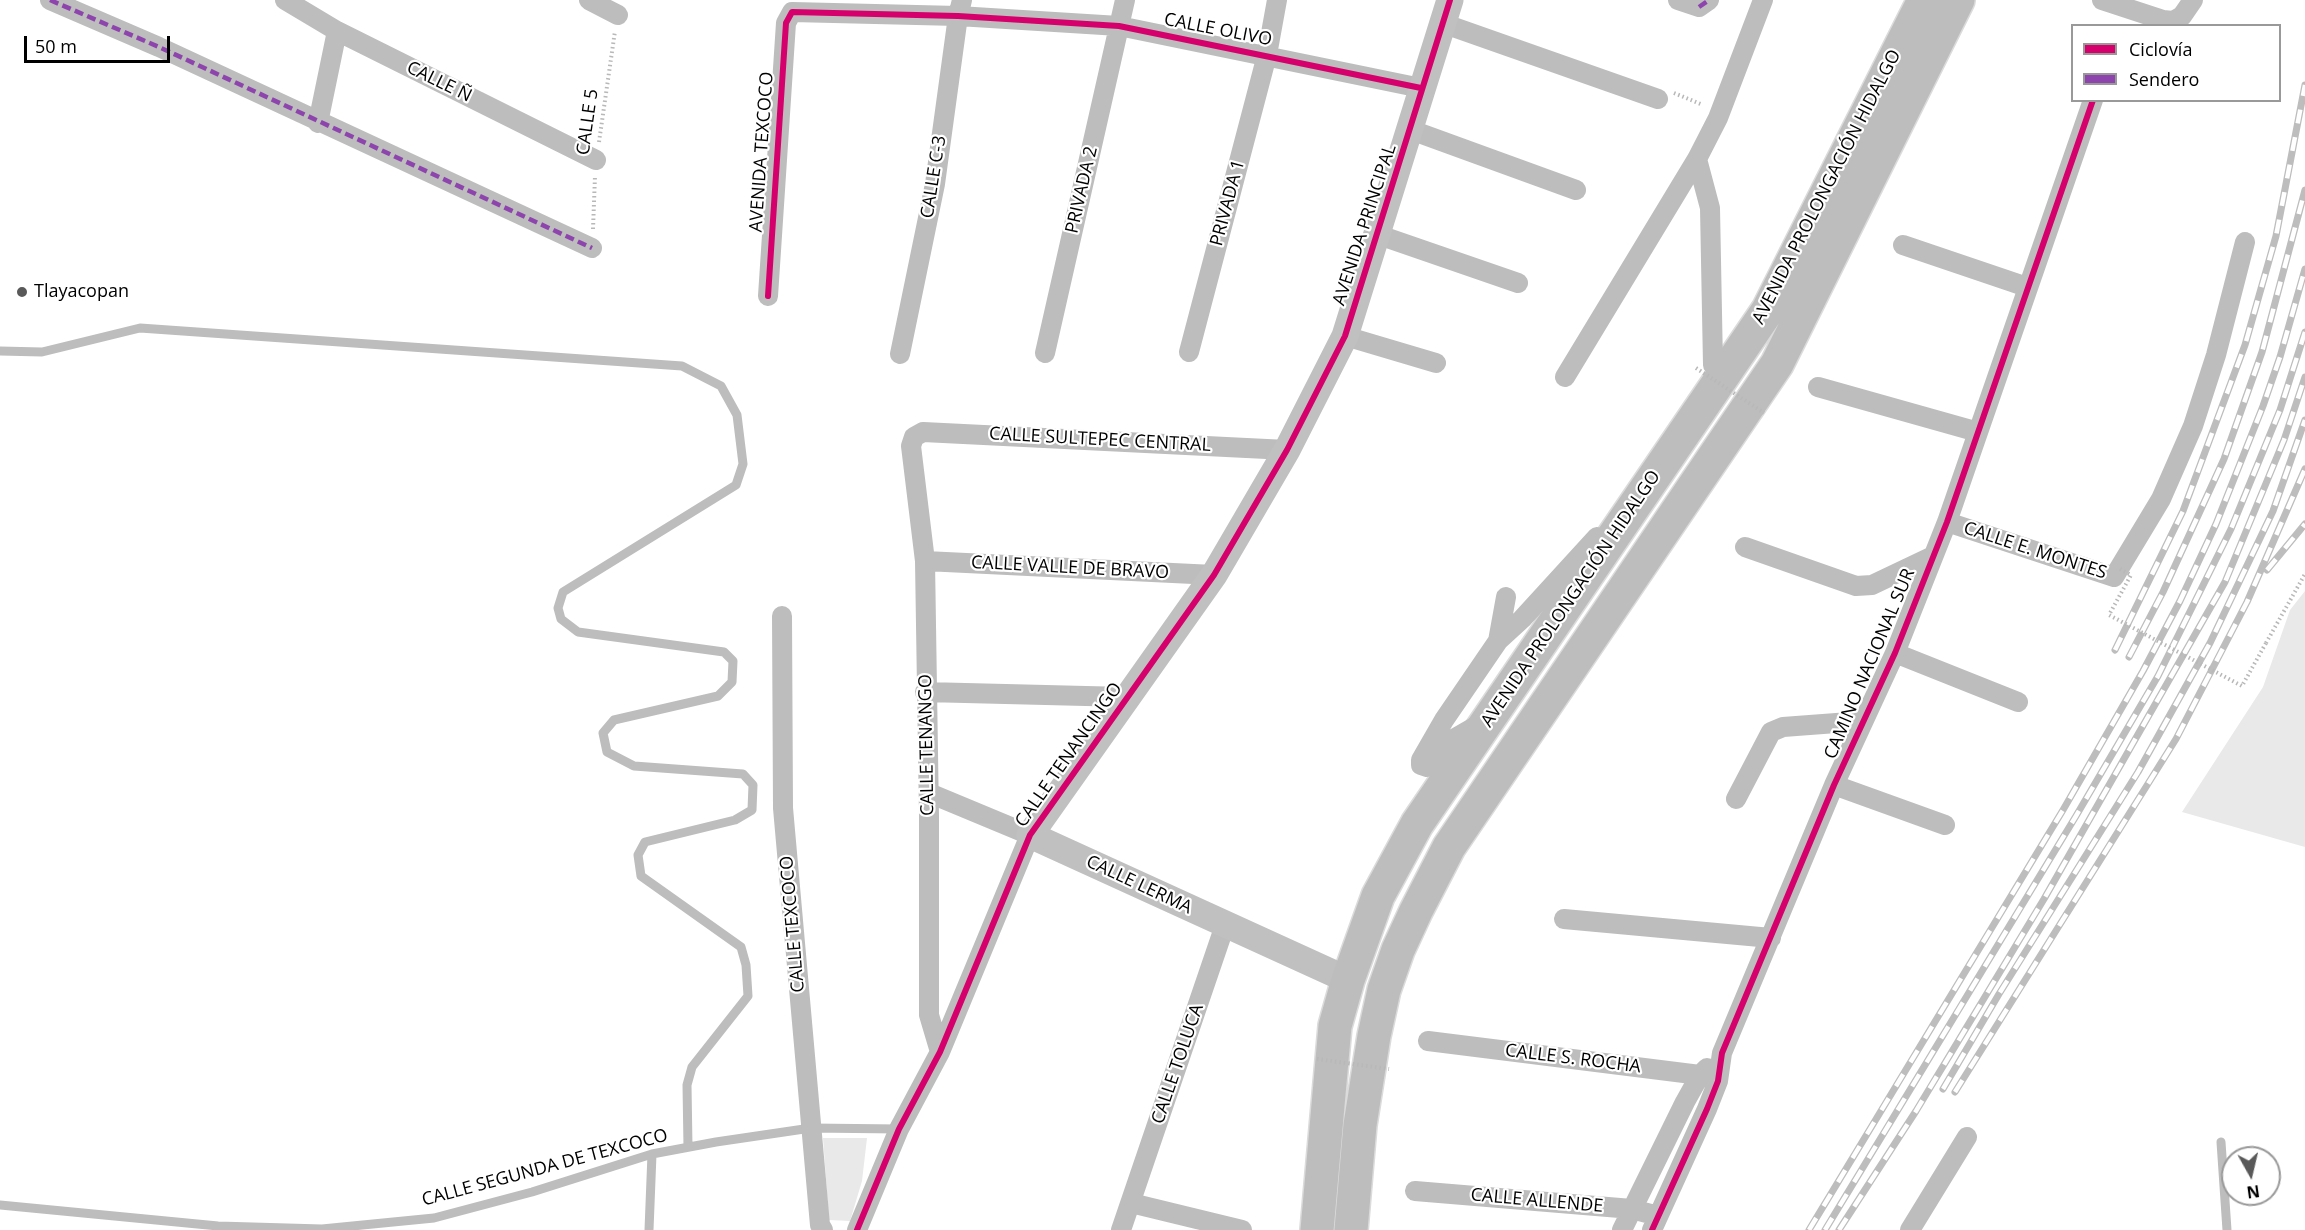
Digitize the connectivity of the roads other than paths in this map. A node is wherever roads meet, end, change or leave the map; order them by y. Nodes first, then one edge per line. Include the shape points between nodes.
1 (50, 0) edge
2 (285, 0) edge
3 (589, 0) edge
4 (1125, 0) edge
5 (1277, 0) edge
6 (1678, 0) edge
7 (1763, 0) edge
8 (1906, 0) edge
9 (1924, 0) edge
10 (1958, 0) edge
11 (2102, 0) edge
12 (2193, 0) edge
13 (1704, 4) edge
14 (800, 8) edge
15 (960, 8) edge
16 (1446, 12) edge
17 (2123, 12) edge
18 (618, 15) road end
19 (1119, 26) junction
20 (337, 31) junction
21 (1267, 55) junction
22 (1420, 88) junction
23 (1658, 99) road end
24 (2092, 102) edge
25 (318, 123) junction
26 (1411, 130) junction
27 (596, 159) road end
28 (1697, 159) junction
29 (1576, 190) dead end
30 (1376, 234) junction
31 (2245, 242) dead end
32 (1903, 246) dead end
33 (592, 248) road end
34 (1518, 283) dead end
35 (2027, 287) junction
36 (768, 296) dead end
37 (1345, 336) junction
38 (0, 351) edge
39 (1189, 352) dead end
40 (1045, 353) dead end
41 (900, 354) dead end
42 (1436, 363) dead end
43 (1705, 366) junction
44 (1564, 377) dead end
45 (1818, 387) dead end
46 (1978, 432) junction
47 (914, 437) joint
48 (1287, 450) junction
49 (1947, 522) junction
50 (1745, 547) dead end
51 (1933, 556) junction
52 (925, 561) junction
53 (1214, 575) junction
54 (1506, 597) dead end
55 (782, 616) dead end
56 (1498, 641) junction
57 (1895, 653) junction
58 (925, 692) junction
59 (1126, 697) junction
60 (2018, 702) dead end
61 (1491, 718) junction
62 (1863, 721) junction
63 (1834, 785) junction
64 (929, 793) junction
65 (1736, 799) dead end
66 (1945, 825) dead end
67 (1030, 835) junction
68 (1378, 896) junction
69 (1416, 911) junction
70 (1564, 919) dead end
71 (1225, 925) junction
72 (1771, 938) junction
73 (1348, 980) junction
74 (1428, 1041) dead end
75 (940, 1052) junction
76 (1709, 1078) junction
77 (811, 1128) junction
78 (899, 1129) junction
79 (1967, 1137) dead end
80 (2221, 1142) dead end
81 (688, 1147) junction
82 (652, 1154) junction
83 (1415, 1191) dead end
84 (1131, 1203) junction
85 (0, 1205) edge
86 (1632, 1209) junction
87 (1655, 1223) edge
88 (649, 1230) edge
89 (823, 1230) edge
90 (857, 1230) edge
91 (1121, 1230) edge
92 (1242, 1230) edge
93 (1317, 1230) edge
94 (1352, 1230) edge
95 (1622, 1230) edge
96 (1910, 1230) edge
97 (2227, 1230) edge

1 - 25 street
2 - 20 street, CALLE Ñ
3 - 18 street
4 - 19 street, PRIVADA 2
5 - 21 street, PRIVADA 1
6 - 13 street
7 - 28 street via 1720,114
8 - 43 street via 1759,293
9 - 61 highway, AVENIDA PROLONGACIÓN HIDALGO via 1768,310
10 - 69 highway, AVENIDA PROLONGACIÓN HIDALGO via 1776,364 1449,847
11 - 17 street
12 - 17 street via 2182,16 2173,21
14 - 15 street, CALLE OLIVO
14 - 36 street, AVENIDA TEXCOCO via 786,22
15 - 19 street, CALLE OLIVO
15 - 41 street, CALLE C-3 via 935,184
16 - 22 street, AVENIDA PRINCIPAL
16 - 23 street
19 - 21 street, CALLE OLIVO
19 - 40 street, PRIVADA 2
20 - 25 street
20 - 27 street, CALLE Ñ
21 - 22 street, CALLE OLIVO
21 - 39 street, PRIVADA 1
22 - 26 street, AVENIDA PRINCIPAL
24 - 35 street, CAMINO NACIONAL SUR
25 - 33 street
26 - 29 street
26 - 30 street, AVENIDA PRINCIPAL
28 - 43 street via 1710,208
28 - 44 street
30 - 34 street
30 - 37 street, AVENIDA PRINCIPAL
31 - 49 street, CALLE E. MONTES via 2193,426 2161,499 2114,577
32 - 35 street
35 - 46 street, CAMINO NACIONAL SUR
37 - 42 street
37 - 48 street, AVENIDA PRINCIPAL
38 - 81 lane via 42,352 140,328 682,366 721,386 737,415 743,464 736,485 563,592 558,608 561,620 578,632 724,652 733,661 732,682 718,696 614,720 603,733 607,752 634,766 743,774 753,785 752,810 735,820 645,842 638,855 641,876 741,947 746,965 748,996 692,1067 687,1085
43 - 56 street via 1596,538
45 - 46 street
46 - 49 street, CAMINO NACIONAL SUR
47 - 48 street, CALLE SULTEPEC CENTRAL via 923,432
47 - 52 street, CALLE TENANGO via 911,446
48 - 53 street, CALLE TENANCINGO
49 - 51 street, CAMINO NACIONAL SUR
50 - 51 street via 1856,586 1872,585
51 - 57 street, CAMINO NACIONAL SUR
52 - 53 street, CALLE VALLE DE BRAVO
52 - 58 street, CALLE TENANGO
53 - 59 street, CALLE TENANCINGO
54 - 56 street
55 - 77 street, CALLE TEXCOCO via 783,808
56 - 61 street via 1444,720 1420,760 1421,765 1432,764 1452,740
57 - 60 street
57 - 62 street, CAMINO NACIONAL SUR
58 - 59 street
58 - 64 street, CALLE TENANGO
59 - 67 street, CALLE TENANCINGO
61 - 68 highway, AVENIDA PROLONGACIÓN HIDALGO via 1417,824
62 - 63 street, CAMINO NACIONAL SUR
62 - 65 street via 1771,732
63 - 66 street
63 - 72 street, CAMINO NACIONAL SUR
64 - 67 street, CALLE LERMA
64 - 75 street, CALLE TENANGO via 928,1015
67 - 71 street, CALLE LERMA
67 - 75 street, CALLE TENANCINGO
68 - 69 highway
68 - 73 highway, AVENIDA PROLONGACIÓN HIDALGO
69 - 94 highway, AVENIDA PROLONGACIÓN HIDALGO via 1384,990 1374,1036 1360,1125
70 - 72 street
71 - 73 street, CALLE LERMA
71 - 84 street, CALLE TOLUCA
72 - 76 street, CAMINO NACIONAL SUR
73 - 93 highway, AVENIDA PROLONGACIÓN HIDALGO via 1335,1026
74 - 76 street, CALLE S. ROCHA
75 - 78 street, CALLE TENANCINGO
76 - 86 street, CAMINO NACIONAL SUR
76 - 87 street, CAMINO NACIONAL SUR
77 - 78 lane, CALLE SEGUNDA DE TEXCOCO
77 - 81 lane, CALLE SEGUNDA DE TEXCOCO
77 - 89 street, CALLE TEXCOCO
78 - 90 street, CALLE TENANCINGO
79 - 96 street
80 - 97 lane
81 - 82 lane, CALLE SEGUNDA DE TEXCOCO
82 - 85 lane, CALLE SEGUNDA DE TEXCOCO via 435,1218 322,1229 218,1226
82 - 88 lane
83 - 86 street, CALLE ALLENDE
84 - 91 street, CALLE TOLUCA
84 - 92 street
86 - 87 street, CALLE ALLENDE
86 - 95 street, CAMINO NACIONAL SUR

